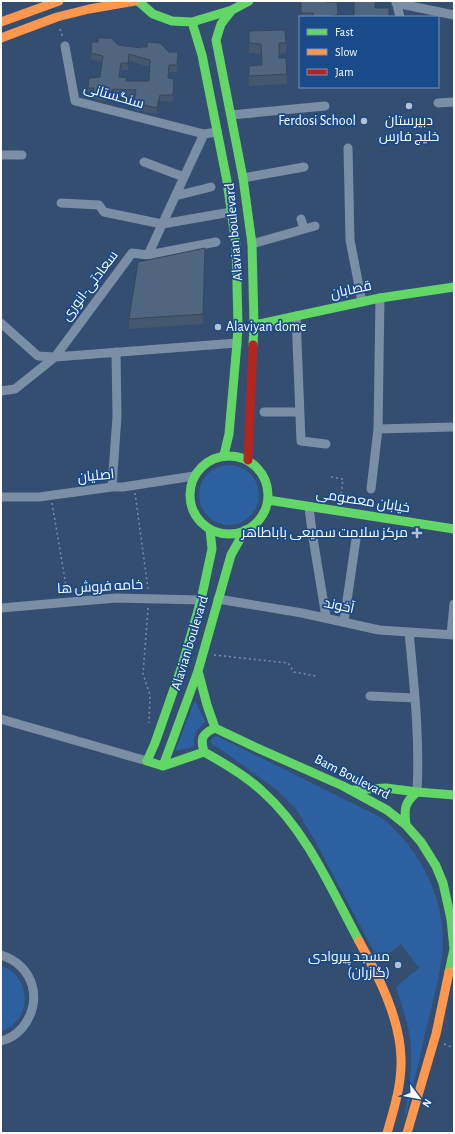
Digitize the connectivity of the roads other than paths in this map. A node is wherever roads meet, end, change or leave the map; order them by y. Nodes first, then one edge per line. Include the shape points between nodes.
1 (58, 1) edge
2 (136, 1) edge
3 (249, 1) edge
4 (396, 2) edge
5 (232, 10) junction
6 (454, 15) edge
7 (400, 16) edge
8 (1, 22) edge
9 (192, 22) junction
10 (1, 38) edge
11 (65, 46) road end
12 (454, 102) edge
13 (438, 103) dead end
14 (325, 106) dead end
15 (231, 115) junction
16 (217, 132) junction
17 (204, 134) junction
18 (348, 148) dead end
19 (1, 155) edge
20 (22, 155) dead end
21 (144, 162) dead end
22 (304, 167) dead end
23 (184, 177) junction
24 (243, 178) junction
25 (211, 187) dead end
26 (175, 196) junction
27 (61, 202) dead end
28 (231, 212) junction
29 (301, 219) dead end
30 (162, 224) junction
31 (314, 226) dead end
32 (304, 229) junction
33 (216, 242) dead end
34 (252, 246) junction
35 (236, 251) junction
36 (148, 255) junction
37 (454, 287) edge
38 (380, 298) junction
39 (362, 302) junction
40 (296, 316) junction
41 (1, 323) edge
42 (254, 325) junction
43 (237, 343) junction
44 (116, 352) junction
45 (55, 357) junction
46 (1, 391) edge
47 (264, 412) dead end
48 (300, 412) junction
49 (453, 427) edge
50 (378, 429) junction
51 (326, 444) dead end
52 (224, 456) junction
53 (248, 460) junction
54 (194, 476) junction
55 (112, 487) junction
56 (371, 489) road end
57 (1, 497) edge
58 (268, 500) junction
59 (309, 507) junction
60 (210, 529) junction
61 (454, 529) edge
62 (245, 530) junction
63 (356, 539) dead end
64 (218, 599) junction
65 (201, 600) junction
66 (454, 604) edge
67 (1, 608) edge
68 (326, 617) junction
69 (344, 622) junction
70 (409, 632) junction
71 (453, 635) edge
72 (198, 671) junction
73 (370, 696) dead end
74 (415, 698) junction
75 (1, 719) edge
76 (215, 728) junction
77 (204, 752) junction
78 (147, 761) junction
79 (163, 766) junction
80 (352, 790) junction
81 (417, 792) junction
82 (454, 795) edge
83 (406, 825) junction
84 (1, 955) edge
85 (1, 1041) edge
86 (387, 1133) edge
87 (408, 1133) edge

1 - 8 main road
2 - 9 main road via 153,14 172,21
2 - 10 main road via 57,17
3 - 5 main road
4 - 6 street
4 - 7 street
5 - 9 main road
5 - 15 main road, Alavian boulevard via 218,28 216,40
9 - 16 main road, Alavian boulevard via 202,55
11 - 17 street, سنگستانی via 74,101
12 - 13 street
14 - 15 street
15 - 24 main road, Alavian boulevard
16 - 17 street
16 - 28 main road, Alavian boulevard
17 - 23 street
18 - 39 street via 350,240
19 - 20 street
21 - 23 street
22 - 24 street
23 - 26 street
24 - 34 main road, Alavian boulevard
25 - 26 street
26 - 30 street
27 - 30 street via 100,205 104,212
28 - 30 street
28 - 35 main road, Alavian boulevard
29 - 32 street
30 - 36 street
31 - 32 street
32 - 34 street
33 - 36 street
34 - 35 main road
34 - 42 main road, Alavian boulevard
35 - 43 main road, Alavian boulevard
36 - 45 street, سعادتی-انوری via 132,253
37 - 38 main road, قصابان
38 - 39 main road, قصابان
38 - 50 street
39 - 40 main road, قصابان
40 - 42 main road, قصابان
40 - 48 street
41 - 45 street via 38,356
42 - 53 main road, Alavian boulevard
43 - 44 street
43 - 52 main road, Alavian boulevard via 229,434
44 - 45 street
44 - 55 street via 117,416
45 - 46 street, سعادتی-انوری via 15,389
47 - 48 street
48 - 51 street via 301,441
49 - 50 street
50 - 56 street
52 - 53 main road
52 - 54 main road via 212,459
53 - 58 main road via 258,468 264,478
54 - 55 street, اصلیان
54 - 60 main road via 190,487 191,506 200,522
55 - 57 street, اصلیان via 40,498
58 - 59 main road, خیابان معصومی
58 - 62 main road via 263,514 256,523
59 - 61 main road, خیابان معصومی
59 - 68 street
60 - 62 main road via 233,534
60 - 65 main road, Alavian boulevard via 212,549
62 - 64 main road, Alavian boulevard via 231,555
63 - 69 street
64 - 68 street, آخوند
64 - 72 main road, Alavian boulevard
65 - 67 street, خامه فروش ها via 116,598
65 - 78 main road, Alavian boulevard via 182,666
66 - 71 street
68 - 69 street, آخوند
69 - 70 street, آخوند via 379,630
70 - 71 street, آخوند
70 - 74 street
72 - 76 main road
72 - 79 main road, Alavian boulevard
73 - 74 street
74 - 81 street
75 - 78 street
76 - 77 main road via 201,739
76 - 80 main road, Bam Boulevard
77 - 79 main road
77 - 86 main road via 254,783 290,819 310,850 374,969 385,992 400,1047 398,1091
78 - 79 main road
80 - 81 main road via 386,788
80 - 83 main road, Bam Boulevard via 387,810
81 - 82 main road
81 - 83 main road via 409,798 404,808
83 - 87 main road, Bam Boulevard via 436,866 443,883 451,918 454,949 436,1034
84 - 85 street via 21,966 30,978 34,993 33,1008 28,1021 18,1033

